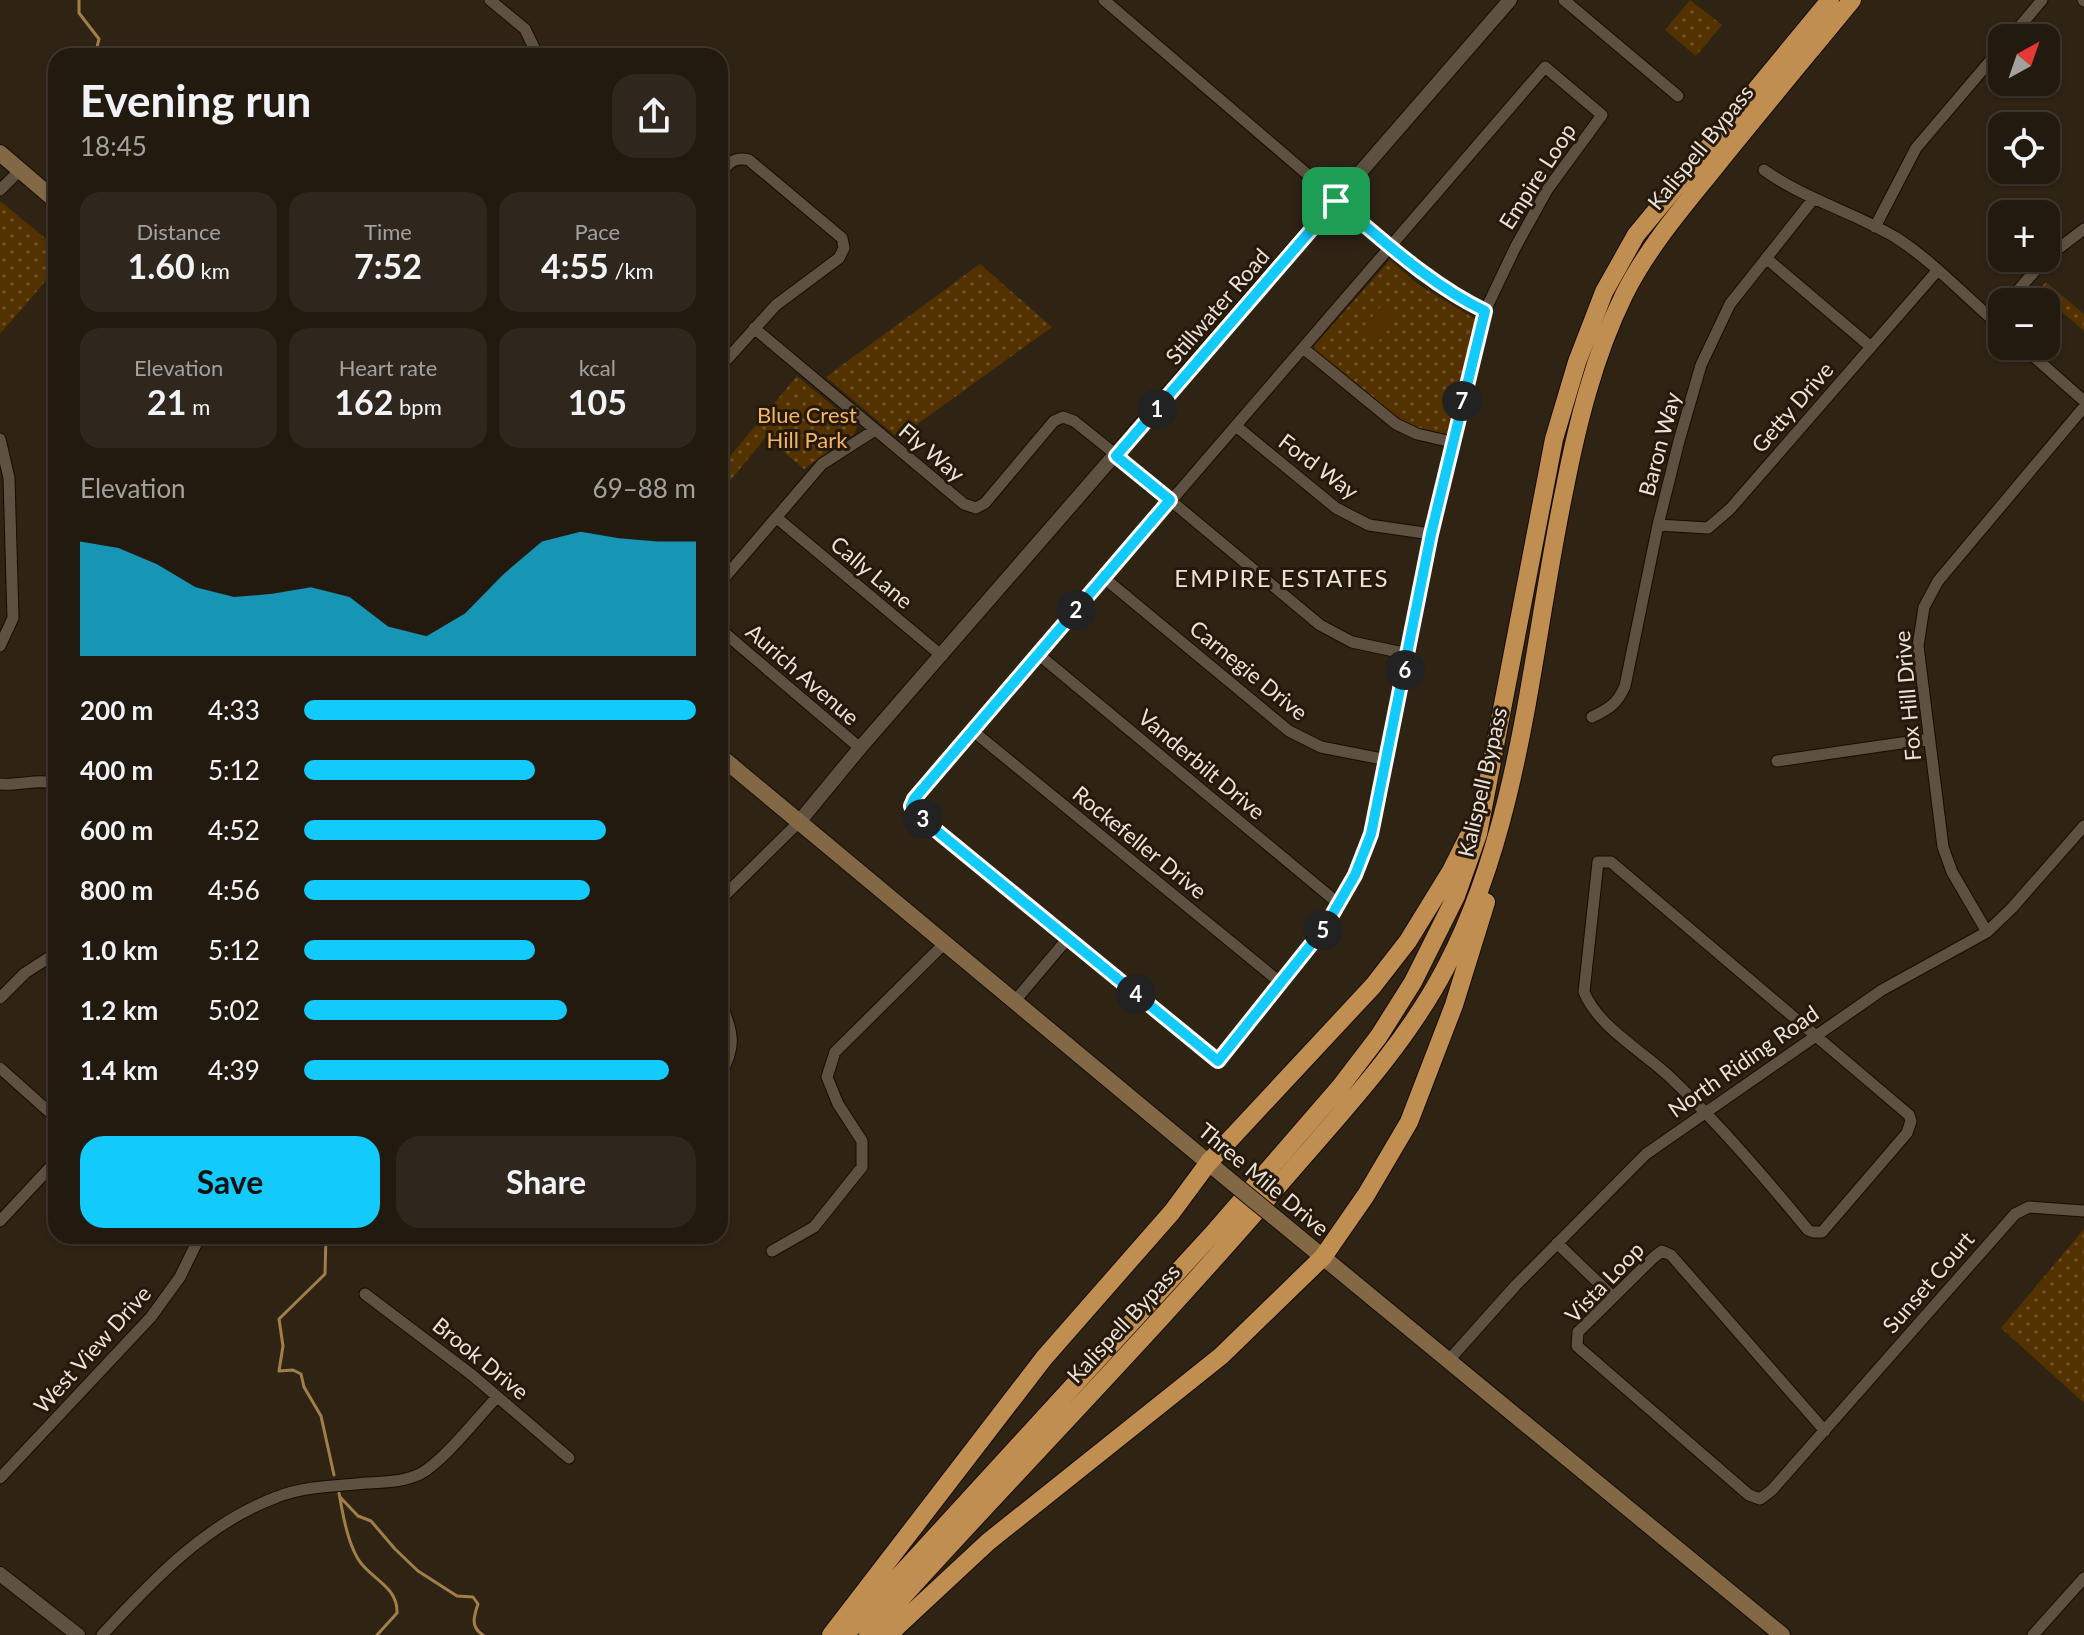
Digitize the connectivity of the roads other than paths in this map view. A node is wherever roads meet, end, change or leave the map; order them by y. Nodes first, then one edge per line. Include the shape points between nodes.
1 (490, 0) edge
2 (1104, 0) edge
3 (1510, 0) edge
4 (1564, 0) edge
5 (1830, 0) edge
6 (1852, 0) edge
7 (2042, 0) edge
8 (2022, 24) edge
9 (534, 48) edge
10 (1988, 63) edge
11 (1678, 96) dead end
12 (0, 153) edge
13 (728, 165) edge
14 (20, 170) junction
15 (1764, 170) dead end
16 (0, 190) edge
17 (48, 194) edge
18 (1814, 198) junction
19 (1336, 201) junction
20 (1875, 227) junction
21 (2084, 229) edge
22 (1392, 247) junction
23 (2060, 247) edge
24 (1766, 258) junction
25 (1937, 271) junction
26 (2034, 272) edge
27 (2020, 288) edge
28 (1485, 311) junction
29 (1988, 316) edge
30 (754, 328) junction
31 (1871, 347) junction
32 (1303, 348) junction
33 (728, 358) edge
34 (2038, 360) edge
35 (2084, 401) edge
36 (2084, 407) edge
37 (1236, 426) junction
38 (875, 430) junction
39 (0, 439) edge
40 (1452, 442) junction
41 (1116, 456) junction
42 (1170, 500) junction
43 (5, 510) edge
44 (777, 518) junction
45 (1658, 525) junction
46 (1431, 534) junction
47 (728, 574) edge
48 (1103, 577) junction
49 (728, 636) edge
50 (0, 646) edge
51 (1038, 654) junction
52 (1408, 654) junction
53 (942, 656) junction
54 (1592, 717) dead end
55 (973, 731) junction
56 (1929, 739) junction
57 (860, 748) junction
58 (1387, 760) junction
59 (1777, 761) dead end
60 (728, 763) edge
61 (48, 781) edge
62 (0, 784) edge
63 (1485, 802) junction
64 (799, 822) junction
65 (2084, 826) edge
66 (1489, 864) junction
67 (728, 892) edge
68 (1339, 904) junction
69 (1987, 932) junction
70 (1068, 938) junction
71 (945, 943) junction
72 (48, 958) edge
73 (1281, 983) junction
74 (0, 998) edge
75 (1014, 1002) junction
76 (728, 1022) edge
77 (1815, 1035) junction
78 (728, 1061) edge
79 (0, 1068) edge
80 (48, 1111) edge
81 (1703, 1113) junction
82 (1209, 1162) junction
83 (48, 1170) edge
84 (2084, 1211) edge
85 (0, 1221) edge
86 (1557, 1243) junction
87 (196, 1244) edge
88 (772, 1251) dead end
89 (1323, 1257) junction
90 (365, 1294) dead end
91 (1612, 1296) junction
92 (1449, 1360) junction
93 (497, 1397) junction
94 (1825, 1431) junction
95 (569, 1458) dead end
96 (0, 1478) edge
97 (1760, 1499) joint
98 (0, 1574) edge
99 (2084, 1578) edge
100 (78, 1635) edge
101 (102, 1635) edge
102 (831, 1635) edge
103 (845, 1635) edge
104 (868, 1635) edge
105 (888, 1635) edge
106 (1782, 1635) edge
107 (2033, 1635) edge

1 - 9 street via 525,29
2 - 19 street
3 - 19 street, Stillwater Road
4 - 11 street
5 - 63 highway, Kalispell Bypass via 1636,235 1604,292 1554,439
6 - 66 highway, Kalispell Bypass via 1654,243 1623,297 1574,440 1523,719
7 - 8 street
10 - 20 street via 1916,148
12 - 14 main road
13 - 30 street via 749,160 842,238 844,248 839,258 792,291
14 - 16 street
14 - 17 main road
15 - 18 street
18 - 20 street
18 - 24 street, Baron Way
19 - 22 street
19 - 41 street, Stillwater Road
20 - 25 street
21 - 23 street
22 - 28 street via 1434,283
22 - 28 street, Empire Loop via 1545,67 1602,115 1547,190
22 - 32 street, Empire Loop
24 - 31 street
24 - 45 street, Baron Way via 1730,304 1701,365
25 - 29 street
25 - 31 street, Getty Drive
26 - 27 street
28 - 40 street, Empire Loop
30 - 33 street
30 - 38 street, Fly Way
31 - 45 street, Getty Drive via 1708,528
32 - 37 street, Empire Loop
32 - 40 street via 1396,424
34 - 35 street
36 - 56 street, Fox Hill Drive via 1928,598 1918,646
37 - 42 street, Empire Loop
37 - 46 street, Ford Way via 1336,508 1369,525
38 - 41 street, Fly Way via 964,504 976,508 1063,417
38 - 44 street via 822,464
39 - 43 street via 9,478
40 - 46 street, Empire Loop
41 - 42 street
41 - 53 street, Stillwater Road
42 - 48 street, Empire Loop
42 - 52 street via 1320,625 1352,642
43 - 50 street via 13,618
44 - 47 street
44 - 53 street, Cally Lane
45 - 54 street, Baron Way via 1625,686 1619,700
46 - 52 street, Empire Loop
48 - 51 street, Empire Loop
48 - 58 street, Carnegie Drive via 1289,731 1321,747
49 - 57 street, Aurich Avenue
51 - 55 street, Empire Loop
51 - 68 street, Vanderbilt Drive
52 - 58 street, Empire Loop
53 - 57 street, Stillwater Road
55 - 70 street, Empire Loop via 911,806
55 - 73 street, Rockefeller Drive
56 - 59 street
56 - 69 street, Fox Hill Drive via 1943,847
57 - 64 street, Stillwater Road
58 - 68 street, Empire Loop via 1371,834
60 - 64 main road, Three Mile Drive
61 - 62 street
63 - 82 highway via 1408,941 1373,986
63 - 103 highway, Kalispell Bypass via 1469,862 1429,952 1394,1013 1340,1087
64 - 67 street
64 - 71 main road, Three Mile Drive
65 - 69 street, North Riding Road
66 - 89 highway via 1486,900 1471,952 1409,1122
66 - 104 highway, Kalispell Bypass via 1447,966 1387,1057 1227,1245
68 - 73 street, Empire Loop
69 - 77 street, North Riding Road via 1904,976
70 - 73 street, Empire Loop via 1218,1061
70 - 75 street
71 - 75 main road, Three Mile Drive
71 - 88 street via 835,1052 827,1077 862,1141 862,1167 814,1227
72 - 74 street
75 - 82 main road, Three Mile Drive
76 - 78 street via 733,1036
77 - 81 street, North Riding Road
77 - 81 street via 1906,1111 1911,1121 1907,1133 1822,1232 1808,1230
77 - 81 street via 1611,862 1598,862 1584,992 1588,1003
79 - 80 street
81 - 86 street, North Riding Road via 1646,1154
82 - 89 main road, Three Mile Drive, bridge
82 - 102 highway via 1044,1358
83 - 85 street
84 - 94 street, Sunset Court via 2029,1207 2015,1214
86 - 91 street
86 - 92 street, North Riding Road
87 - 96 street, West View Drive via 151,1317
89 - 92 main road, Three Mile Drive
89 - 105 highway via 1221,1356 988,1542
90 - 93 street, Brook Drive
91 - 94 street, Vista Loop via 1662,1251 1671,1255
91 - 97 street, Vista Loop via 1578,1332 1577,1346
92 - 106 main road, Three Mile Drive
93 - 95 street, Brook Drive
93 - 101 street via 418,1475 292,1492 232,1520 186,1551
94 - 97 street, Sunset Court
98 - 100 street
99 - 107 street

